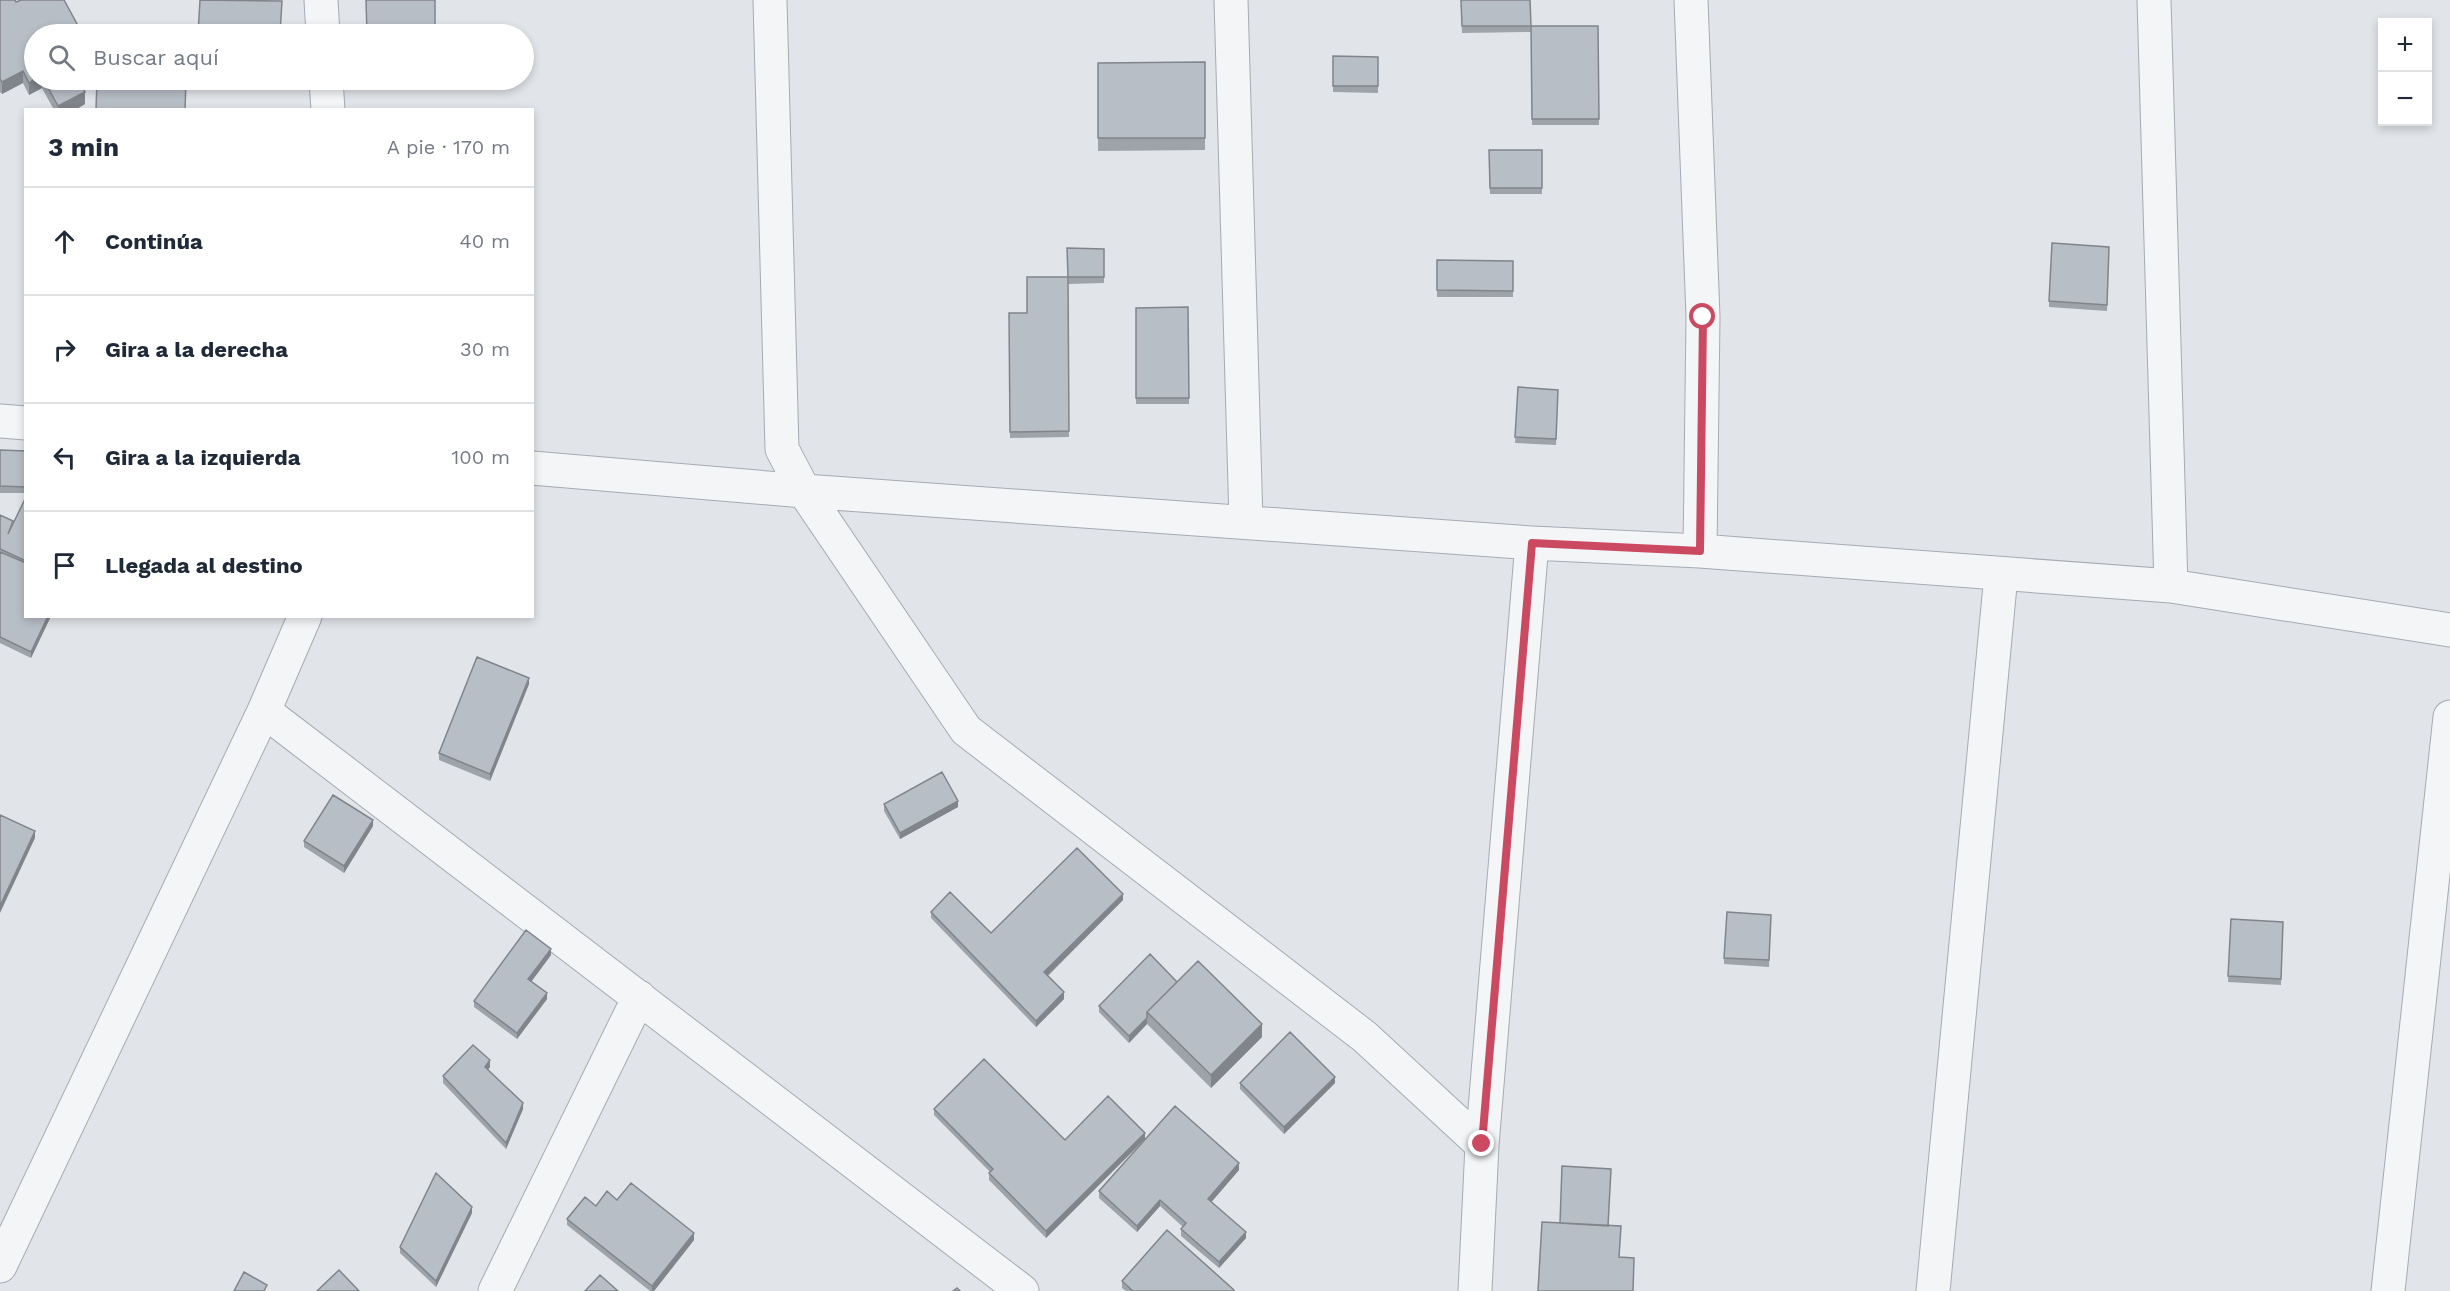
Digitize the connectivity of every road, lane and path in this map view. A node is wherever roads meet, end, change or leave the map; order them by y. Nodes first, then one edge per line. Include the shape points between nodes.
1 (321, 0) edge
2 (770, 0) edge
3 (1231, 0) edge
4 (1691, 0) edge
5 (2154, 0) edge
6 (322, 24) edge
7 (327, 90) edge
8 (328, 108) edge
9 (0, 422) edge
10 (24, 423) edge
11 (534, 468) edge
12 (804, 491) junction
13 (1246, 521) junction
14 (1532, 543) junction
15 (1700, 551) junction
16 (2001, 575) junction
17 (2171, 586) junction
18 (304, 618) edge
19 (2450, 630) edge
20 (264, 711) junction
21 (2450, 717) edge
22 (639, 998) junction
23 (1482, 1144) junction
24 (0, 1266) edge
25 (495, 1291) edge
26 (1022, 1291) edge
27 (1475, 1291) edge
28 (1934, 1291) edge
29 (2388, 1291) edge

1 - 6 street
2 - 12 street via 782,449
3 - 13 street
4 - 15 street via 1703,317
5 - 17 street
7 - 8 street
9 - 10 street
11 - 12 street
12 - 13 street
12 - 23 street via 966,730 1365,1037
13 - 14 street
14 - 15 street
14 - 23 street
15 - 16 street
16 - 17 street
16 - 28 street
17 - 19 street
18 - 20 street
20 - 22 street
20 - 24 street
21 - 29 street
22 - 25 street
22 - 26 street
23 - 27 street

